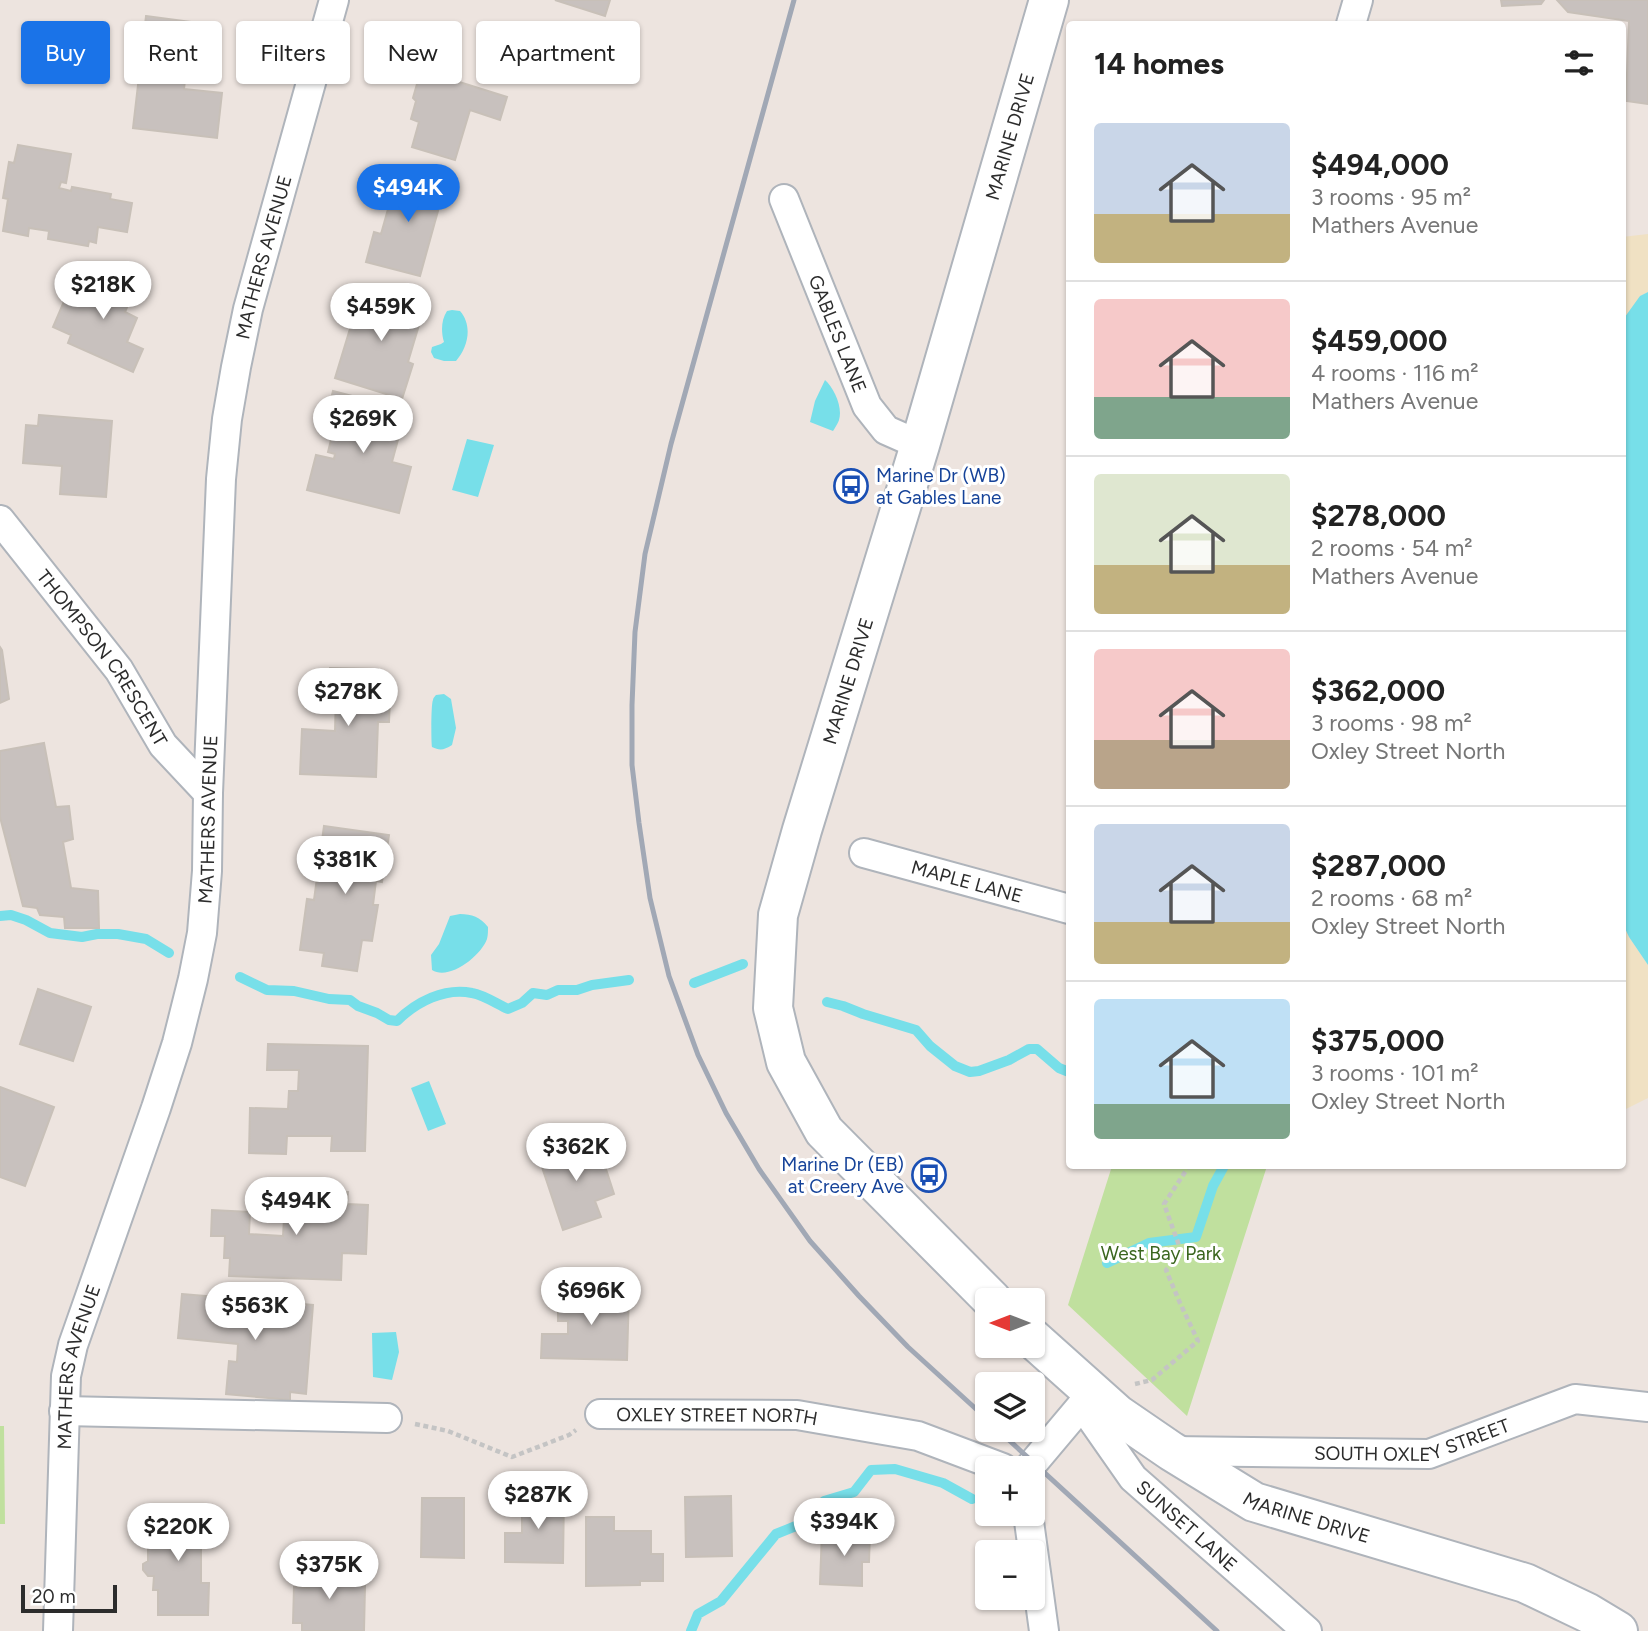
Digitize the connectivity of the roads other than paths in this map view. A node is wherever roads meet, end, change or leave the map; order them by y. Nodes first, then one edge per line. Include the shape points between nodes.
1 (334, 0) edge
2 (1049, 0) edge
3 (1358, 0) edge
4 (1352, 21) edge
5 (784, 199) dead end
6 (920, 445) junction
7 (0, 520) edge
8 (208, 793) junction
9 (864, 853) dead end
10 (1066, 908) edge
11 (980, 1288) edge
12 (1045, 1352) edge
13 (1086, 1398) junction
14 (1648, 1407) edge
15 (64, 1411) junction
16 (600, 1414) road end
17 (387, 1418) road end
18 (1171, 1451) junction
19 (1039, 1456) edge
20 (975, 1457) edge
21 (1029, 1526) edge
22 (58, 1631) edge
23 (1044, 1631) edge
24 (1307, 1631) edge
25 (1618, 1631) edge

1 - 8 street, MATHERS AVENUE via 248,309 227,419
2 - 6 main road, MARINE DRIVE
3 - 4 street
5 - 6 street, GABLES LANE via 867,406 886,430
6 - 11 main road, MARINE DRIVE via 778,915 773,1008 786,1062 824,1131
7 - 8 street, THOMPSON CRESCENT via 119,670 163,745
8 - 15 street, MATHERS AVENUE via 205,896 193,979 156,1108 73,1345
9 - 10 street, MAPLE LANE
12 - 13 main road, MARINE DRIVE
13 - 18 main road, MARINE DRIVE
13 - 19 street
13 - 24 street, SUNSET LANE via 1133,1478
14 - 18 street, SOUTH OXLEY STREET via 1574,1399 1429,1454
15 - 17 street
15 - 22 street, MATHERS AVENUE
16 - 20 street, OXLEY STREET NORTH via 797,1415 918,1436
18 - 25 main road, MARINE DRIVE via 1254,1502 1524,1583
21 - 23 street

